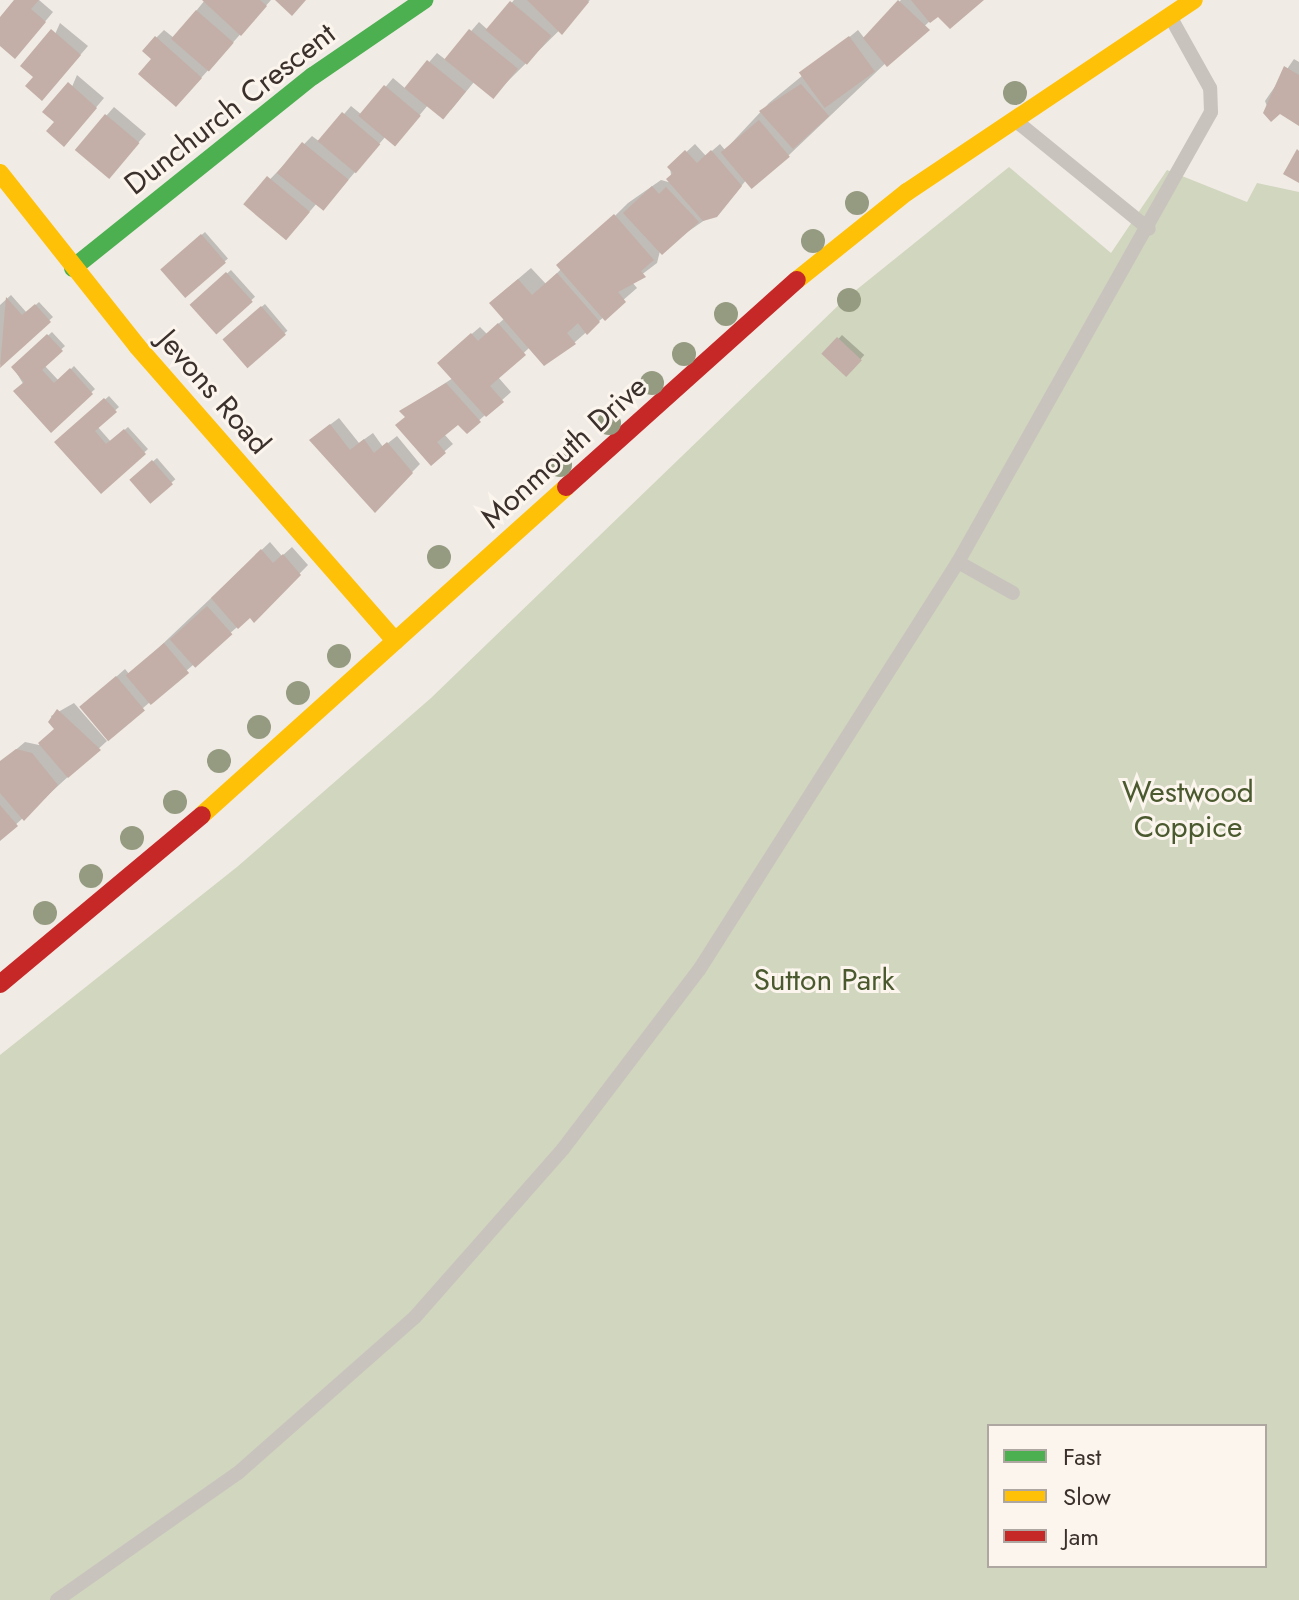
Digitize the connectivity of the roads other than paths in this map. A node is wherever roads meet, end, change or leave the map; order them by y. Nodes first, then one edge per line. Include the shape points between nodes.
1 (424, 0) edge
2 (1194, 0) edge
3 (1170, 16) junction
4 (1013, 118) junction
5 (0, 173) edge
6 (1149, 229) junction
7 (73, 268) junction
8 (958, 562) junction
9 (1013, 593) dead end
10 (395, 641) junction
11 (0, 984) edge
12 (57, 1600) edge

1 - 7 street, Dunchurch Crescent via 313,76
2 - 3 street, Monmouth Drive
3 - 4 street, Monmouth Drive
3 - 6 lane via 1210,88 1211,112
4 - 6 lane
4 - 10 street, Monmouth Drive via 807,271
5 - 7 street, Jevons Road
6 - 8 lane
7 - 10 street, Jevons Road
8 - 9 lane
8 - 12 lane via 699,970 563,1149 415,1317 238,1473
10 - 11 street, Monmouth Drive via 32,964

